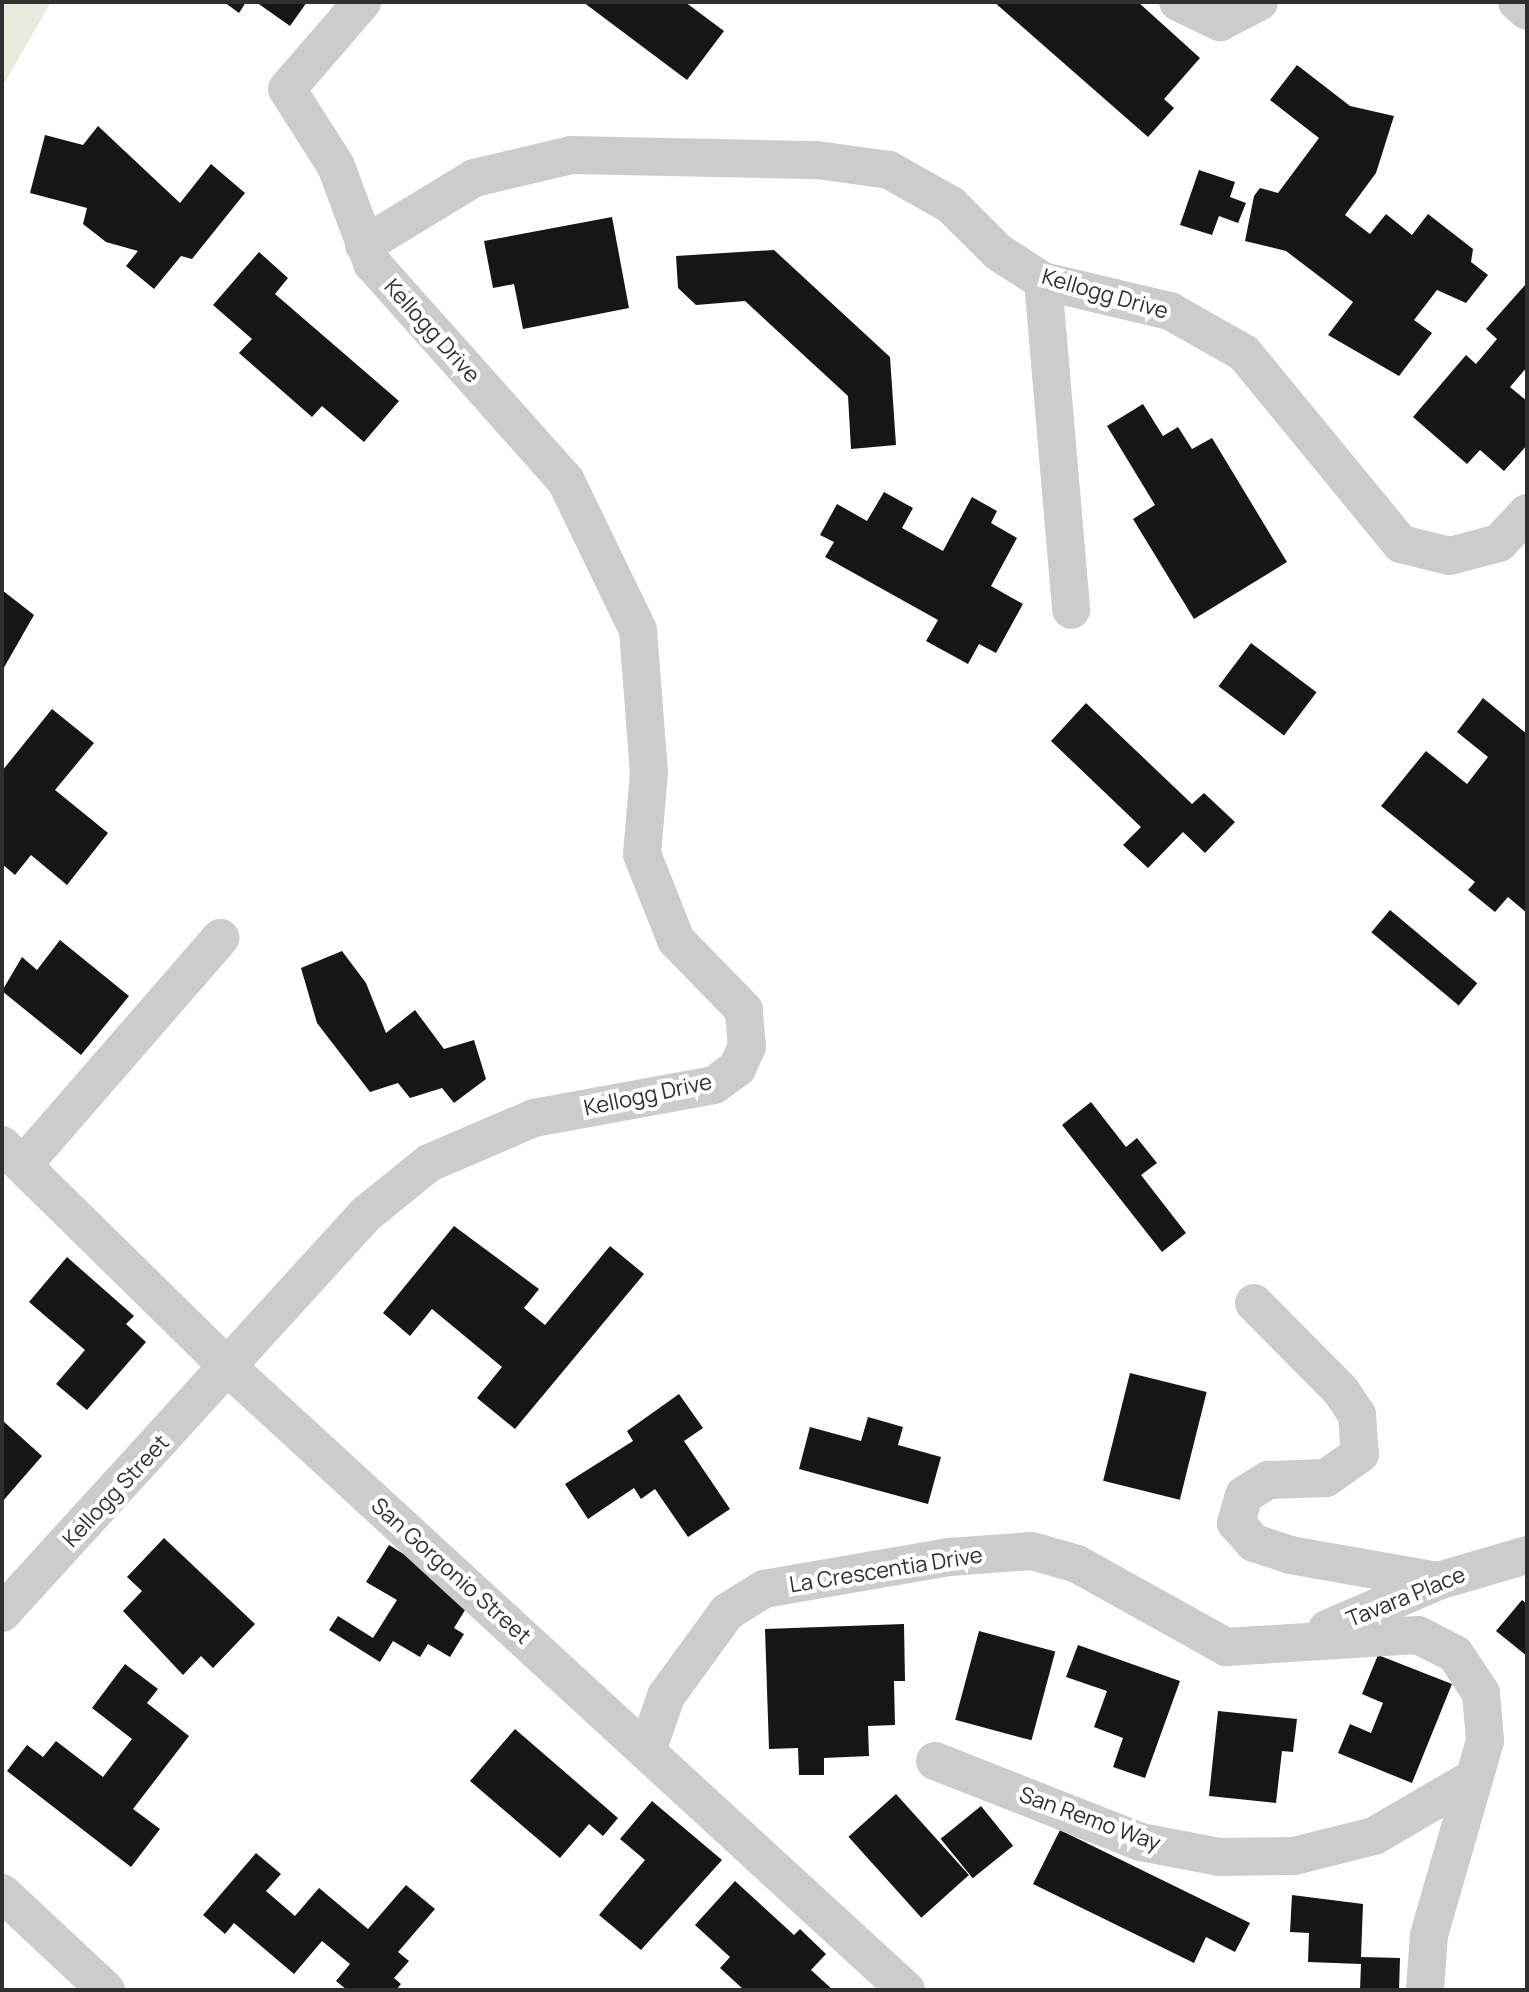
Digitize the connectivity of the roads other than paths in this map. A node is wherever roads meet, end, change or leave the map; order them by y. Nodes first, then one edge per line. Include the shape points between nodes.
1 (362, 2) edge
2 (1178, 2) edge
3 (1259, 2) edge
4 (1517, 2) edge
5 (1527, 11) edge
6 (364, 245) junction
7 (1043, 281) junction
8 (1527, 513) edge
9 (1071, 610) dead end
10 (220, 938) dead end
11 (12, 1155) edge
12 (1254, 1303) dead end
13 (230, 1369) junction
14 (1527, 1555) edge
15 (1438, 1581) junction
16 (2, 1613) edge
17 (1288, 1646) junction
18 (647, 1751) junction
19 (935, 1761) dead end
20 (1472, 1779) junction
21 (2, 1893) edge
22 (106, 1990) edge
23 (906, 1990) edge
24 (1425, 1990) edge

1 - 6 street via 287,89 336,166
2 - 3 street via 1220,22
4 - 5 street
6 - 7 street, Kellogg Drive via 474,178 571,155 817,160 889,170 951,205 998,252
6 - 13 street, Kellogg Drive via 372,263 566,481 638,630 649,773 642,854 676,940 744,1010 747,1047 737,1068 714,1085 534,1118 429,1163 366,1214
7 - 8 street, Kellogg Drive via 1170,311 1244,353 1401,544 1450,556 1499,543
7 - 9 street
10 - 11 street
11 - 13 street, San Gorgonio Street
12 - 15 street via 1341,1391 1357,1415 1360,1454 1326,1478 1268,1480 1244,1495 1236,1523 1254,1543 1290,1555
13 - 16 street, Kellogg Street
13 - 18 street, San Gorgonio Street
14 - 15 street, Tavara Place
15 - 17 street, Tavara Place
17 - 18 street, La Crescentia Drive via 1226,1647 1077,1564 1032,1551 950,1557 764,1589 727,1612 666,1696
17 - 20 street, La Crescentia Drive via 1418,1635 1455,1654 1481,1693 1485,1741
18 - 23 street, San Gorgonio Street
19 - 20 street, San Remo Way via 1141,1842 1219,1857 1294,1856 1374,1836
20 - 24 street, La Crescentia Drive via 1429,1935
21 - 22 street

